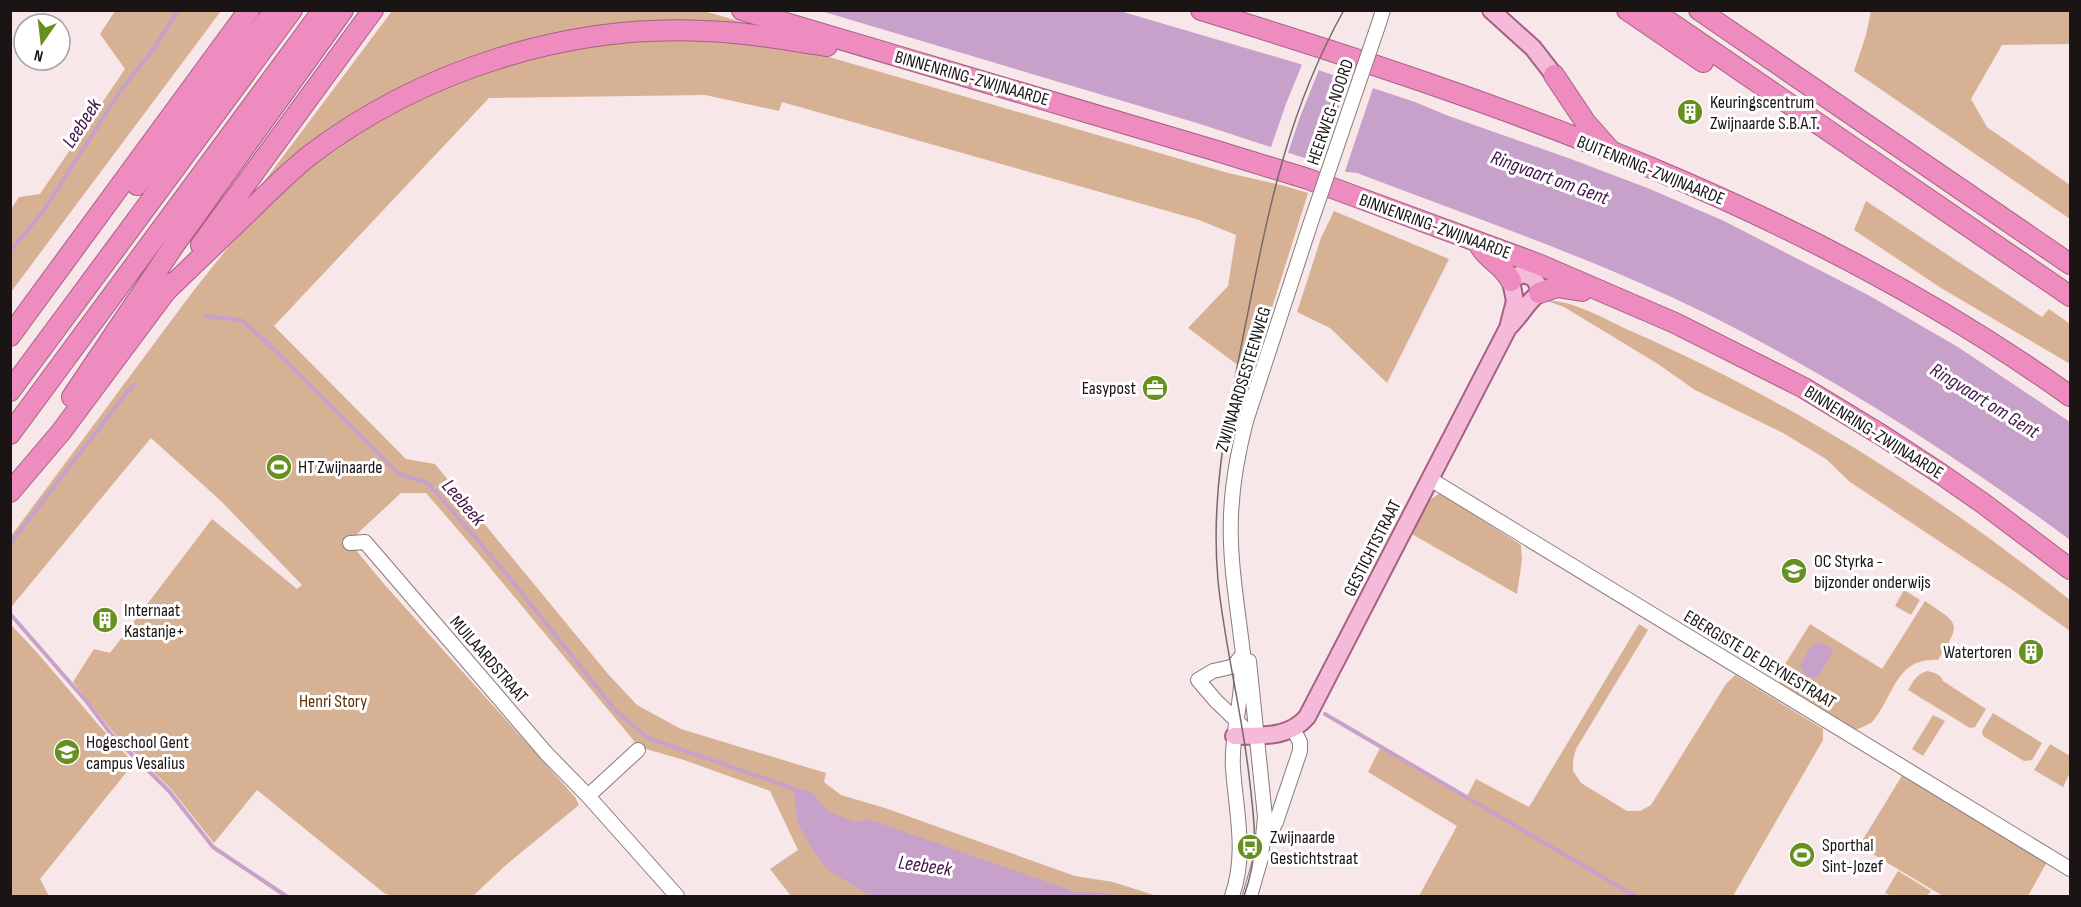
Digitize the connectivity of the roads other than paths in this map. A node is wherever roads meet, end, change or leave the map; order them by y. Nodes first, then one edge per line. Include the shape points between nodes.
1 (249, 10) edge
2 (275, 10) edge
3 (292, 10) edge
4 (323, 10) edge
5 (343, 10) edge
6 (374, 10) edge
7 (742, 10) edge
8 (1202, 10) edge
9 (1491, 10) edge
10 (1627, 10) edge
11 (1652, 10) edge
12 (1700, 10) edge
13 (1381, 17) edge
14 (890, 54) junction
15 (1554, 75) joint
16 (1612, 152) junction
17 (1921, 195) junction
18 (1310, 225) joint
19 (1477, 241) junction
20 (2070, 264) edge
21 (1511, 281) junction
22 (1599, 290) junction
23 (165, 292) junction
24 (1539, 292) junction
25 (43, 293) junction
26 (2070, 296) edge
27 (1508, 328) junction
28 (10, 336) edge
29 (10, 391) edge
30 (2070, 396) edge
31 (10, 434) edge
32 (1430, 479) junction
33 (16, 485) edge
34 (350, 543) dead end
35 (2070, 569) edge
36 (1243, 654) junction
37 (1235, 729) junction
38 (1293, 729) junction
39 (1257, 735) junction
40 (638, 750) dead end
41 (588, 796) junction
42 (1264, 833) junction
43 (2070, 869) edge
44 (677, 897) edge
45 (1232, 897) edge
46 (1250, 897) edge

1 - 25 highway
2 - 25 highway via 128,196
3 - 29 highway
4 - 31 highway
5 - 33 highway via 175,244
6 - 23 highway
7 - 14 highway, BINNENRING-ZWIJNAARDE
8 - 16 highway, BUITENRING-ZWIJNAARDE via 1483,103
9 - 15 main road via 1533,48
10 - 17 highway via 1826,144
11 - 17 highway
12 - 20 highway
13 - 18 street, HEERWEG-NOORD, bridge
14 - 19 highway, BINNENRING-ZWIJNAARDE via 1308,179
14 - 23 highway via 737,33 634,31 557,43 458,72 355,124 310,156
15 - 16 highway via 1586,123
16 - 30 highway, BUITENRING-ZWIJNAARDE via 1760,215 1830,250 1928,304
17 - 26 highway
18 - 36 street, ZWIJNAARDSESTEENWEG via 1246,420 1237,461 1231,518
19 - 21 highway via 1485,256 1498,262
19 - 22 highway, BINNENRING-ZWIJNAARDE
21 - 24 main road via 1520,275 1530,276 1538,282
21 - 27 main road, GESTICHTSTRAAT via 1515,301
22 - 24 highway via 1579,292 1557,287
22 - 35 highway, BINNENRING-ZWIJNAARDE via 1696,333 1814,394 1941,474
23 - 33 highway via 61,432
24 - 27 main road, GESTICHTSTRAAT
25 - 28 highway
27 - 32 main road, GESTICHTSTRAAT
32 - 38 main road, GESTICHTSTRAAT via 1310,712
32 - 43 street, EBERGISTE DE DEYNESTRAAT
34 - 41 street, MUILAARDSTRAAT via 368,537 546,753
36 - 37 street, ZWIJNAARDSESTEENWEG
36 - 37 street via 1231,667 1198,680
36 - 39 street, ZWIJNAARDSESTEENWEG via 1249,660
37 - 39 main road
37 - 45 street, ZWIJNAARDSESTEENWEG via 1233,767 1240,855
38 - 39 main road
38 - 42 street, ZWIJNAARDSESTEENWEG via 1300,742 1300,754 1276,822
39 - 42 street, ZWIJNAARDSESTEENWEG
40 - 41 street
41 - 44 street, MUILAARDSTRAAT
42 - 46 street, ZWIJNAARDSESTEENWEG

